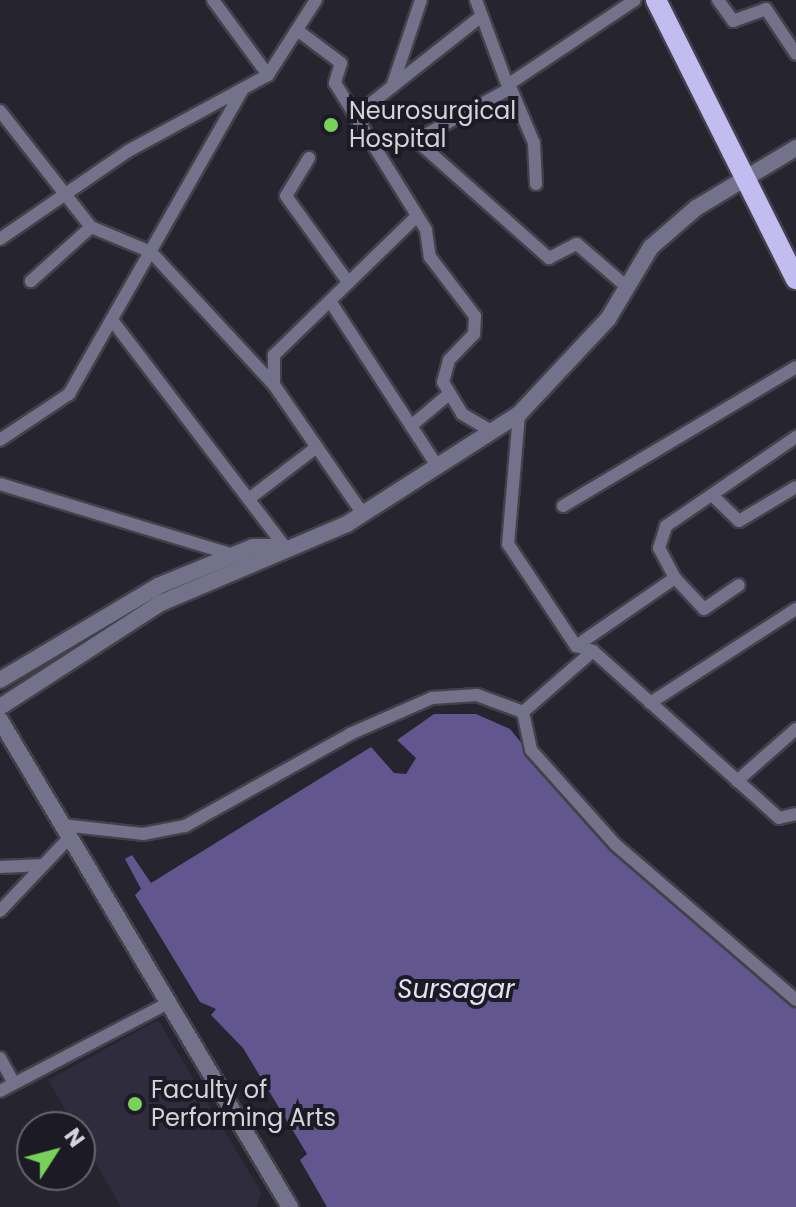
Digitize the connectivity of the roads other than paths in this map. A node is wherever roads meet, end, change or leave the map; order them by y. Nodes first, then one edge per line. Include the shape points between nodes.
1 (213, 0) edge
2 (316, 0) edge
3 (421, 0) edge
4 (476, 0) edge
5 (635, 0) edge
6 (656, 0) edge
7 (718, 0) edge
8 (479, 18) junction
9 (297, 30) junction
10 (796, 54) edge
11 (268, 75) junction
12 (509, 84) junction
13 (392, 87) junction
14 (242, 91) junction
15 (0, 111) edge
16 (355, 116) junction
17 (796, 148) edge
18 (309, 158) dead end
19 (748, 176) junction
20 (536, 184) dead end
21 (65, 194) junction
22 (417, 216) junction
23 (91, 227) junction
24 (0, 239) edge
25 (151, 252) junction
26 (796, 279) edge
27 (31, 281) dead end
28 (348, 282) junction
29 (627, 287) junction
30 (330, 301) junction
31 (112, 320) junction
32 (796, 367) edge
33 (274, 385) junction
34 (449, 394) junction
35 (519, 414) junction
36 (411, 426) junction
37 (492, 431) junction
38 (796, 437) edge
39 (0, 440) edge
40 (317, 447) junction
41 (437, 466) junction
42 (0, 484) edge
43 (796, 487) edge
44 (712, 495) junction
45 (250, 498) junction
46 (563, 506) dead end
47 (363, 514) junction
48 (282, 547) junction
49 (241, 559) junction
50 (675, 578) junction
51 (739, 585) dead end
52 (796, 609) edge
53 (576, 646) junction
54 (593, 651) junction
55 (0, 683) edge
56 (650, 703) junction
57 (4, 705) edge
58 (523, 712) junction
59 (6, 726) edge
60 (796, 729) edge
61 (737, 781) junction
62 (796, 814) edge
63 (66, 831) junction
64 (43, 865) junction
65 (0, 867) edge
66 (0, 911) edge
67 (796, 1000) edge
68 (170, 1002) junction
69 (0, 1058) edge
70 (12, 1080) junction
71 (0, 1091) edge
72 (284, 1205) edge

1 - 11 street
2 - 9 street
3 - 13 street
4 - 8 street
5 - 12 street
6 - 19 main road
7 - 10 street via 733,21 766,9
8 - 12 street
8 - 13 street
9 - 11 street
9 - 16 street via 341,63 335,83
11 - 14 street
12 - 20 street via 534,143
12 - 29 street via 416,140 549,258 577,244
13 - 16 street
14 - 21 street via 128,151
14 - 25 street
15 - 21 street
16 - 22 street
17 - 19 street
18 - 28 street via 286,196
19 - 26 main road
19 - 29 street via 651,247
21 - 23 street
21 - 24 street
22 - 28 street
22 - 34 street via 430,257 475,316 474,334 449,360 443,382
23 - 25 street
23 - 27 street
25 - 31 street
25 - 33 street
28 - 30 street
29 - 35 street via 608,319
30 - 33 street via 274,355
30 - 36 street
31 - 39 street via 69,394
31 - 45 street
32 - 46 street
33 - 40 street
34 - 36 street
34 - 37 street via 462,414
35 - 37 street
35 - 53 street via 508,544
36 - 41 street
37 - 41 street
38 - 44 street
40 - 45 street
40 - 47 street
41 - 47 street
42 - 49 street via 64,509
43 - 44 street via 739,521
44 - 50 street via 661,533 659,548
45 - 48 street
47 - 48 street
48 - 49 street
49 - 55 street via 158,586
49 - 57 street via 84,647
50 - 51 street via 698,608
50 - 53 street
52 - 56 street
53 - 54 street
54 - 56 street
54 - 58 street
55 - 57 street
56 - 61 street
57 - 59 street
58 - 63 street via 477,695 432,698 350,734 185,826 143,834
58 - 67 street via 531,750 616,845
59 - 63 street
60 - 61 street
61 - 62 street via 783,820
63 - 64 street
63 - 68 street
64 - 65 street
64 - 66 street
68 - 70 street
68 - 72 street
69 - 70 street
70 - 71 street

